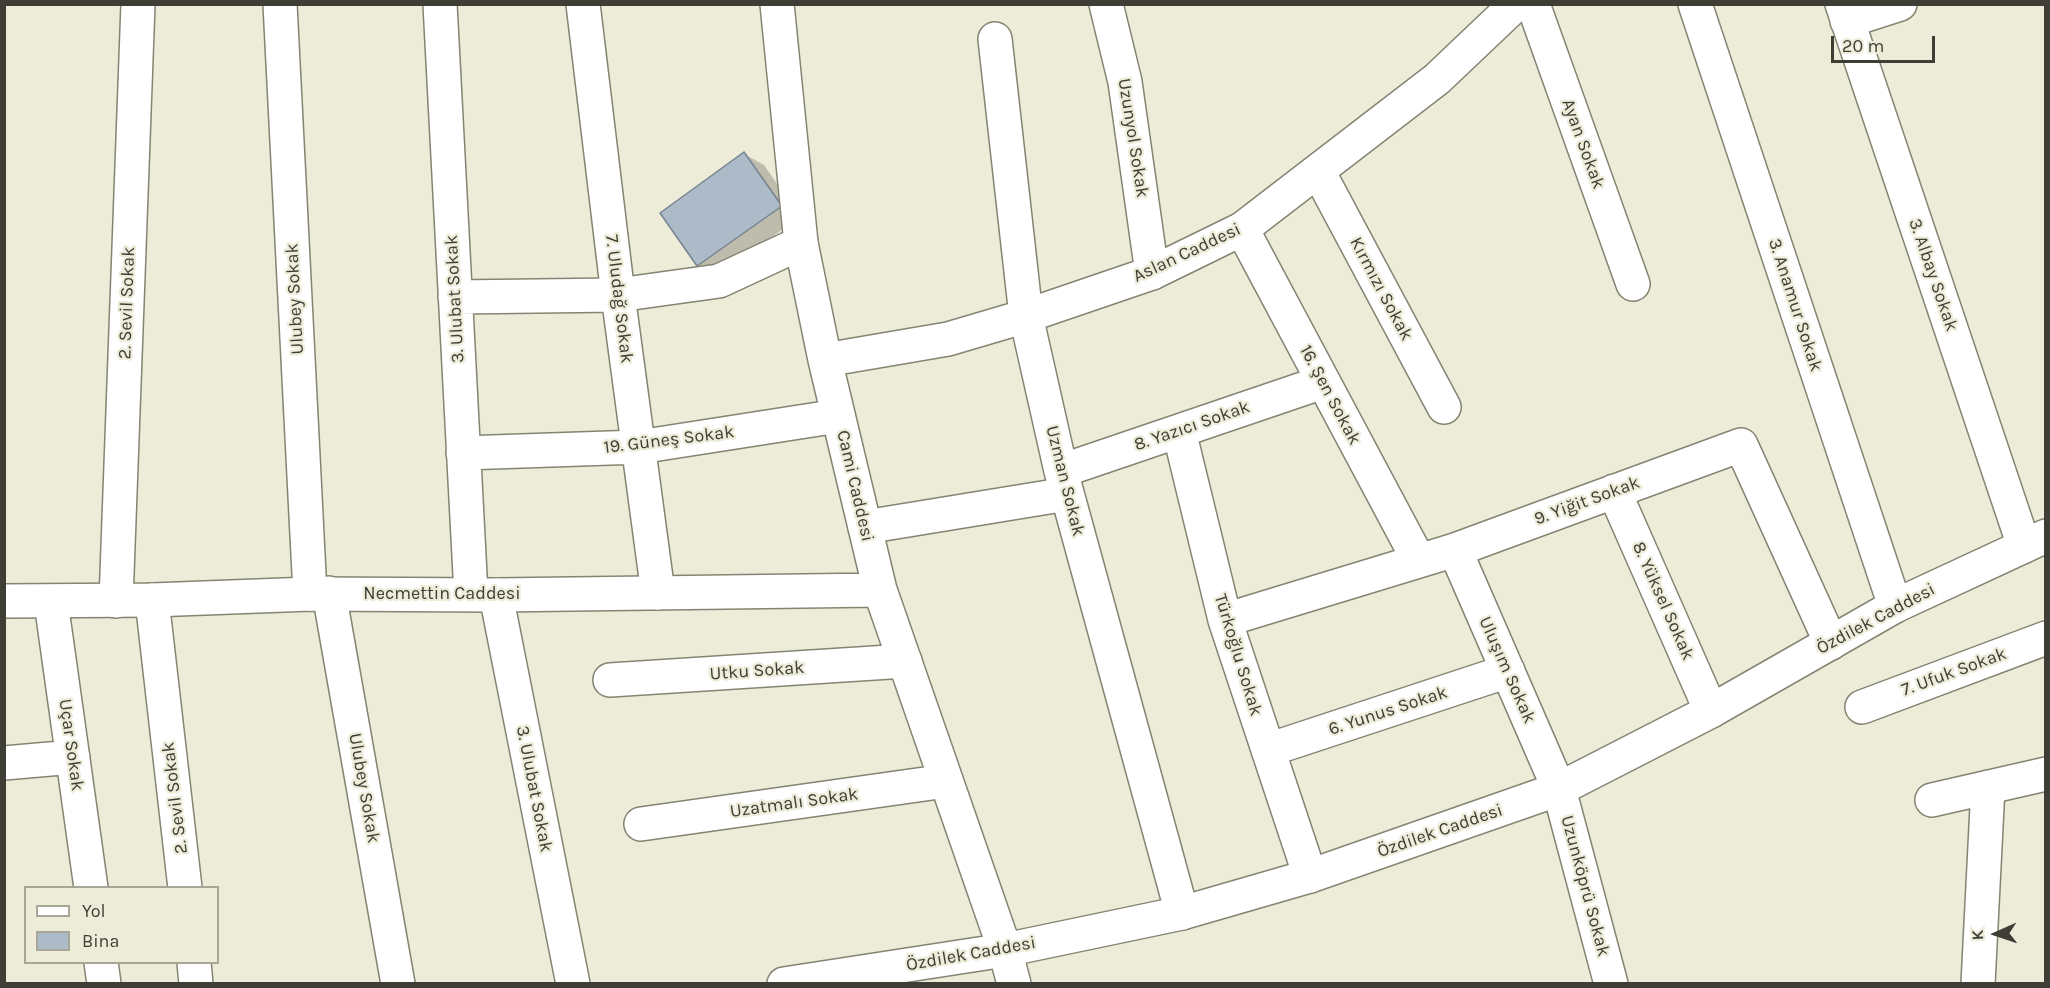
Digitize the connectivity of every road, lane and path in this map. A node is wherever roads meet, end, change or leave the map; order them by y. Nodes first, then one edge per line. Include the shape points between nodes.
1 (138, 4) edge
2 (280, 4) edge
3 (440, 4) edge
4 (583, 4) edge
5 (777, 4) edge
6 (1106, 4) edge
7 (1516, 4) edge
8 (1533, 4) edge
9 (1695, 4) edge
10 (1900, 4) edge
11 (1845, 13) edge
12 (995, 39) dead end
13 (1318, 171) junction
14 (1242, 229) junction
15 (801, 243) junction
16 (1152, 273) junction
17 (1633, 284) dead end
18 (618, 296) junction
19 (455, 297) junction
20 (1026, 316) junction
21 (825, 360) junction
22 (1323, 382) junction
23 (1444, 407) dead end
24 (838, 416) junction
25 (1179, 431) junction
26 (639, 447) junction
27 (464, 453) junction
28 (1064, 482) junction
29 (1614, 491) junction
30 (865, 527) junction
31 (2035, 541) edge
32 (1455, 550) junction
33 (1419, 561) junction
34 (880, 590) junction
35 (319, 593) junction
36 (658, 593) junction
37 (484, 595) junction
38 (152, 600) junction
39 (4, 601) edge
40 (116, 601) junction
41 (51, 602) junction
42 (1895, 606) junction
43 (1225, 620) junction
44 (2046, 638) edge
45 (1830, 643) junction
46 (904, 661) junction
47 (1508, 671) junction
48 (610, 680) dead end
49 (1862, 706) dead end
50 (1711, 711) junction
51 (1268, 750) junction
52 (73, 757) junction
53 (4, 763) edge
54 (2046, 774) edge
55 (946, 781) junction
56 (1988, 787) junction
57 (1559, 789) junction
58 (1932, 800) dead end
59 (641, 824) dead end
60 (1310, 876) junction
61 (91, 886) edge
62 (185, 886) edge
63 (1182, 913) junction
64 (1005, 950) junction
65 (101, 964) edge
66 (194, 964) edge
67 (104, 984) edge
68 (196, 984) edge
69 (398, 984) edge
70 (573, 984) edge
71 (784, 984) edge
72 (1014, 984) edge
73 (1611, 984) edge
74 (1978, 984) edge

1 - 40 street, 2. Sevil Sokak
2 - 35 street, Ulubey Sokak
3 - 19 street, 3. Ulubat Sokak
4 - 18 street, 7. Uludağ Sokak
5 - 15 street, Cami Caddesi
6 - 16 street, Uzunyol Sokak via 1125,82
7 - 13 street, Aslan Caddesi via 1437,79
8 - 17 street, Ayan Sokak
9 - 42 street, 3. Anamur Sokak
10 - 11 street
11 - 31 street, 3. Albay Sokak
12 - 20 street, Uzman Sokak
13 - 14 street, Aslan Caddesi
13 - 23 street, Kırmızı Sokak
14 - 16 street, Aslan Caddesi
14 - 22 street, 16. Şen Sokak
15 - 18 street via 719,281
15 - 21 street, Cami Caddesi
16 - 20 street, Aslan Caddesi
18 - 19 street
18 - 26 street, 7. Uludağ Sokak
19 - 27 street, 3. Ulubat Sokak
20 - 21 street, Aslan Caddesi via 948,339
20 - 28 street, Uzman Sokak
21 - 24 street, Cami Caddesi
22 - 25 street, 8. Yazıcı Sokak
22 - 33 street, 16. Şen Sokak
24 - 26 street, 19. Güneş Sokak
24 - 30 street, Cami Caddesi
25 - 28 street, 8. Yazıcı Sokak
25 - 43 street, Türkoğlu Sokak
26 - 27 street, 19. Güneş Sokak
26 - 36 street, 7. Uludağ Sokak
27 - 37 street, 3. Ulubat Sokak
28 - 30 street, 8. Yazıcı Sokak
28 - 63 street, Uzman Sokak
29 - 32 street, 9. Yiğit Sokak
29 - 45 street, 9. Yiğit Sokak via 1741,445
29 - 50 street, 8. Yüksel Sokak
30 - 34 street, Cami Caddesi
31 - 42 street, Özdilek Caddesi
32 - 33 street, 9. Yiğit Sokak
32 - 47 street, Uluşım Sokak
33 - 43 street, 9. Yiğit Sokak
34 - 36 street, Necmettin Caddesi
34 - 46 street, Cami Caddesi
35 - 37 street, Necmettin Caddesi
35 - 38 street, Necmettin Caddesi
35 - 69 street, Ulubey Sokak
36 - 37 street, Necmettin Caddesi
37 - 70 street, 3. Ulubat Sokak
38 - 40 street, Necmettin Caddesi
38 - 62 street, 2. Sevil Sokak
39 - 41 street, Necmettin Caddesi
40 - 41 street, Necmettin Caddesi
41 - 52 street, Uçar Sokak
42 - 45 street, Özdilek Caddesi
43 - 51 street, Türkoğlu Sokak
44 - 49 street, 7. Ufuk Sokak
45 - 50 street, Özdilek Caddesi
46 - 48 street, Utku Sokak
46 - 55 street, Cami Caddesi
47 - 51 street, 6. Yunus Sokak
47 - 57 street, Uluşım Sokak
50 - 57 street, Özdilek Caddesi
51 - 60 street, Türkoğlu Sokak
52 - 53 street
52 - 61 street, Uçar Sokak
54 - 56 street
55 - 59 street, Uzatmalı Sokak
55 - 64 street, Cami Caddesi
56 - 58 street
56 - 74 street
57 - 60 street, Özdilek Caddesi
57 - 73 street, Uzunköprü Sokak
60 - 63 street, Özdilek Caddesi
63 - 64 street, Özdilek Caddesi
64 - 71 street, Özdilek Caddesi
64 - 72 street, Cami Caddesi
65 - 67 street
66 - 68 street

